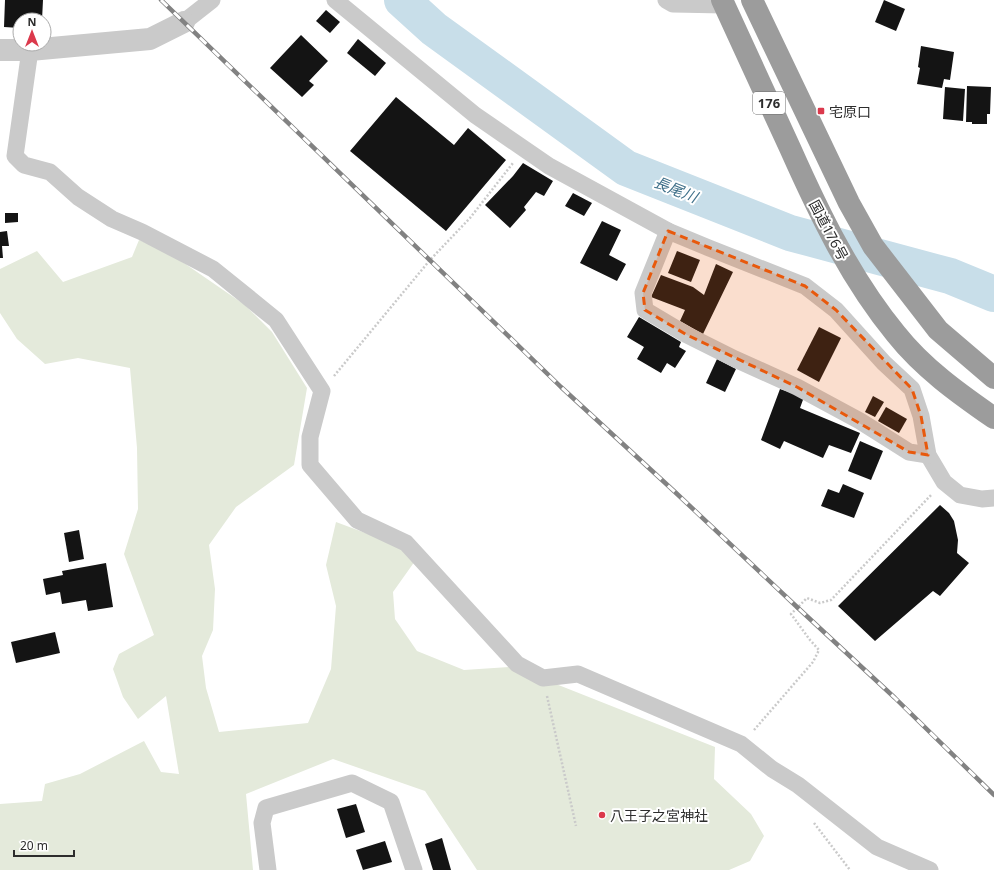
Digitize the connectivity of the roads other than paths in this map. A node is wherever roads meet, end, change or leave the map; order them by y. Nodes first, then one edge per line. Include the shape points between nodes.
1 (212, 0) edge
2 (336, 0) edge
3 (666, 0) edge
4 (752, 0) edge
5 (723, 2) edge
6 (184, 22) joint
7 (52, 48) edge
8 (0, 50) edge
9 (12, 50) edge
10 (30, 52) edge
11 (668, 231) junction
12 (994, 378) edge
13 (994, 418) edge
14 (928, 455) junction
15 (994, 498) edge
16 (268, 870) edge
17 (414, 870) edge
18 (930, 870) edge

1 - 6 street
2 - 11 street via 475,115 548,166
3 - 5 street via 673,4
4 - 12 highway, 176 via 849,203 873,246 938,330
5 - 13 highway, 国道176号 / 176 via 816,206 841,253 874,305 896,335 922,362 955,391
6 - 7 street via 150,39
8 - 9 street
10 - 18 street via 15,156 24,165 50,172 78,197 112,219 213,269 276,320 322,391 310,437 310,465 357,520 406,543 517,664 542,678 578,674 741,744 877,847
11 - 14 street via 805,286 836,310 884,363 912,389 922,416
11 - 14 street via 643,293 645,310 735,359 797,386 909,452
14 - 15 street via 944,482 960,495 982,499
16 - 17 street via 262,823 266,808 352,784 391,802

